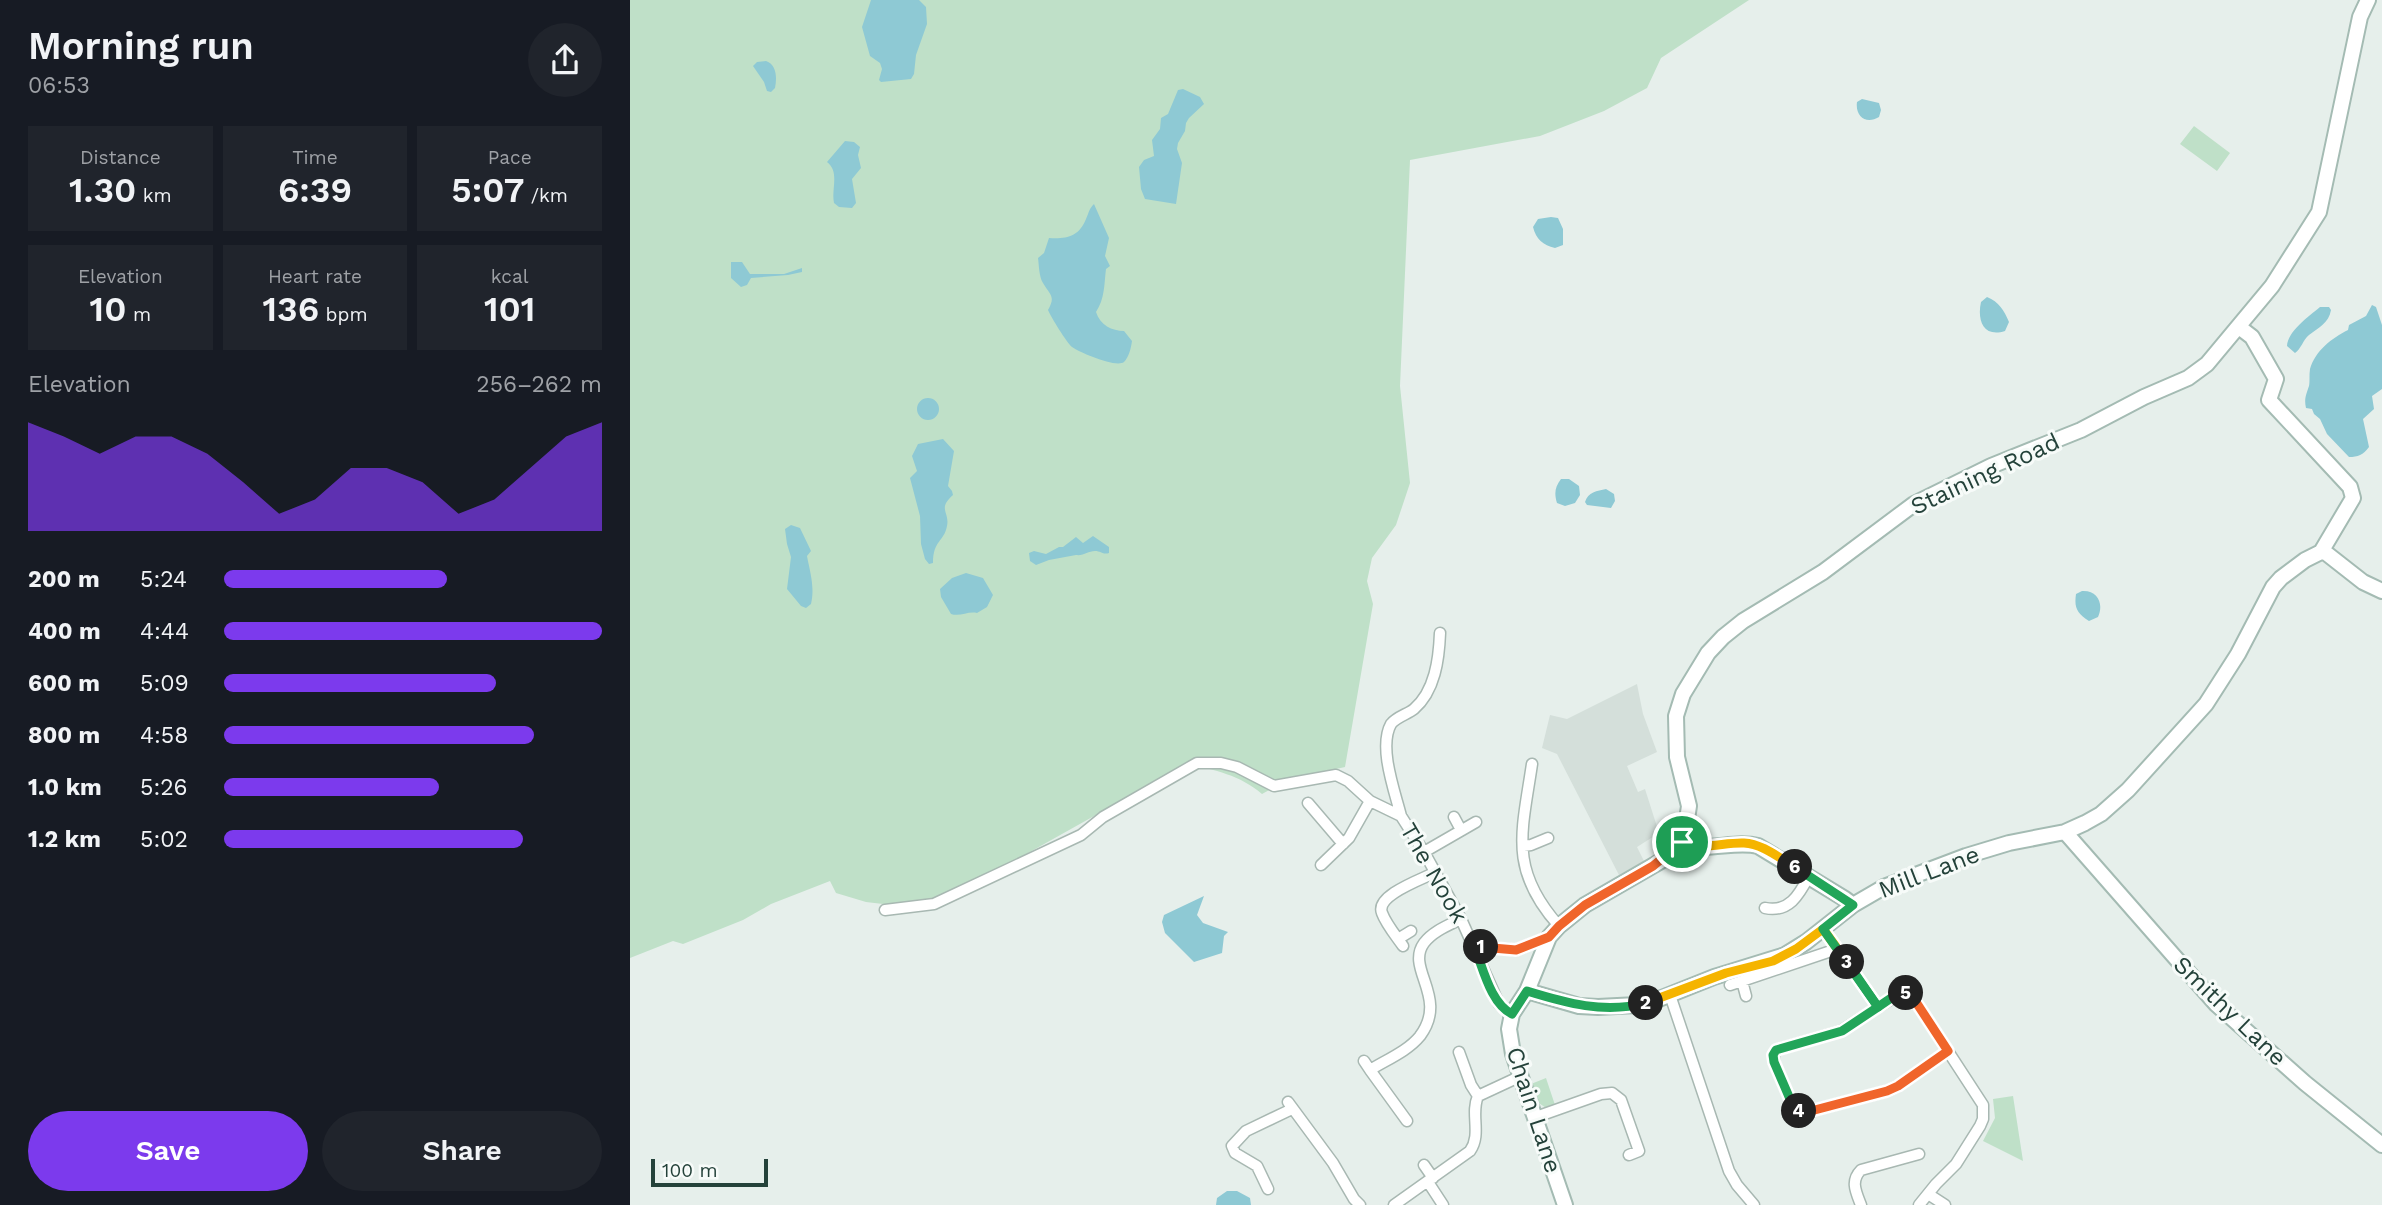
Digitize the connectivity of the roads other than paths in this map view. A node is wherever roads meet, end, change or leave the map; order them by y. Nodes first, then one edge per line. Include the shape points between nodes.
1 (2368, 0) edge
2 (2239, 327) junction
3 (2321, 552) junction
4 (2382, 591) edge
5 (1440, 633) dead end
6 (1532, 764) dead end
7 (1370, 801) junction
8 (1308, 803) dead end
9 (1401, 816) junction
10 (1454, 817) dead end
11 (1476, 822) dead end
12 (1461, 830) junction
13 (2065, 831) junction
14 (1548, 838) dead end
15 (1682, 842) junction
16 (1343, 844) junction
17 (1522, 846) junction
18 (1424, 852) junction
19 (1321, 865) dead end
20 (1436, 872) junction
21 (1809, 876) junction
22 (1853, 905) junction
23 (1765, 908) dead end
24 (885, 910) dead end
25 (1461, 919) junction
26 (1823, 929) junction
27 (1411, 931) dead end
28 (1554, 931) junction
29 (1474, 946) junction
30 (1837, 949) junction
31 (1742, 981) junction
32 (1730, 985) dead end
33 (1527, 991) junction
34 (1670, 995) junction
35 (1746, 996) dead end
36 (1878, 1007) junction
37 (1512, 1014) junction
38 (1948, 1051) junction
39 (1459, 1052) dead end
40 (1521, 1076) junction
41 (1478, 1096) junction
42 (1536, 1117) junction
43 (1407, 1121) dead end
44 (2382, 1145) edge
45 (1629, 1155) dead end
46 (1424, 1165) dead end
47 (1912, 1169) dead end
48 (1430, 1180) junction
49 (1268, 1189) dead end
50 (1928, 1194) junction
51 (1360, 1205) edge
52 (1394, 1205) edge
53 (1443, 1205) edge
54 (1565, 1205) edge
55 (1754, 1205) edge
56 (1861, 1205) edge
57 (1919, 1205) edge
58 (1945, 1205) edge

1 - 2 street, Staining Road via 2358,24 2319,212 2272,286
2 - 3 street via 2252,337 2276,379 2269,400 2350,487 2353,498
2 - 15 street, Staining Road via 2197,373 1914,504 1824,572 1723,637 1691,680 1676,716 1677,757 1689,806
3 - 4 street
3 - 13 street, Mill Lane via 2290,569 2273,587 2222,680 2172,743 2101,814
5 - 9 street via 1430,686 1417,706 1391,724 1387,740
6 - 17 street
7 - 9 street, The Nook
7 - 16 street
7 - 24 street, The Nook via 1336,775 1274,786 1237,766 1198,762 1102,817 1081,835 934,904
8 - 16 street
9 - 18 street, The Nook
10 - 12 street
11 - 12 street
12 - 18 street
13 - 22 street, Mill Lane via 1958,858 1884,887
13 - 44 street, Smithy Lane via 2216,1004
14 - 17 street
15 - 21 street via 1695,846 1752,844
15 - 28 street
16 - 19 street
17 - 28 street via 1530,884
18 - 20 street, The Nook
20 - 25 street, The Nook
20 - 27 street via 1384,900 1381,912 1400,942
21 - 22 street
21 - 23 street via 1791,903 1776,910
22 - 26 street, Mill Lane
25 - 29 street, The Nook
25 - 43 street via 1433,935 1421,949 1419,966 1431,1000 1420,1035 1410,1045 1367,1066
26 - 30 street
26 - 34 street, Mill Lane via 1773,961
28 - 29 street via 1516,950
28 - 33 street
29 - 37 street, The Nook via 1499,1004
30 - 31 street
30 - 36 street
31 - 32 street
31 - 35 street
33 - 34 street, Mill Lane via 1598,1007 1637,1005
33 - 37 street
34 - 55 street via 1729,1171
36 - 38 street via 1897,994 1910,995
36 - 38 street via 1842,1031 1776,1050 1774,1062 1797,1110 1807,1112 1887,1091
37 - 40 street, Chain Lane via 1510,1038
38 - 50 street via 1980,1098 1984,1112 1956,1164
39 - 41 street via 1468,1061 1471,1085
40 - 41 street
40 - 42 street, Chain Lane
41 - 48 street via 1474,1146
42 - 45 street via 1612,1093 1625,1107 1639,1151
42 - 54 street, Chain Lane
46 - 48 street
47 - 56 street via 1914,1155 1856,1175 1854,1185
48 - 52 street
48 - 53 street
49 - 51 street via 1257,1166 1235,1153 1232,1146 1246,1131 1290,1105
50 - 57 street
50 - 58 street

